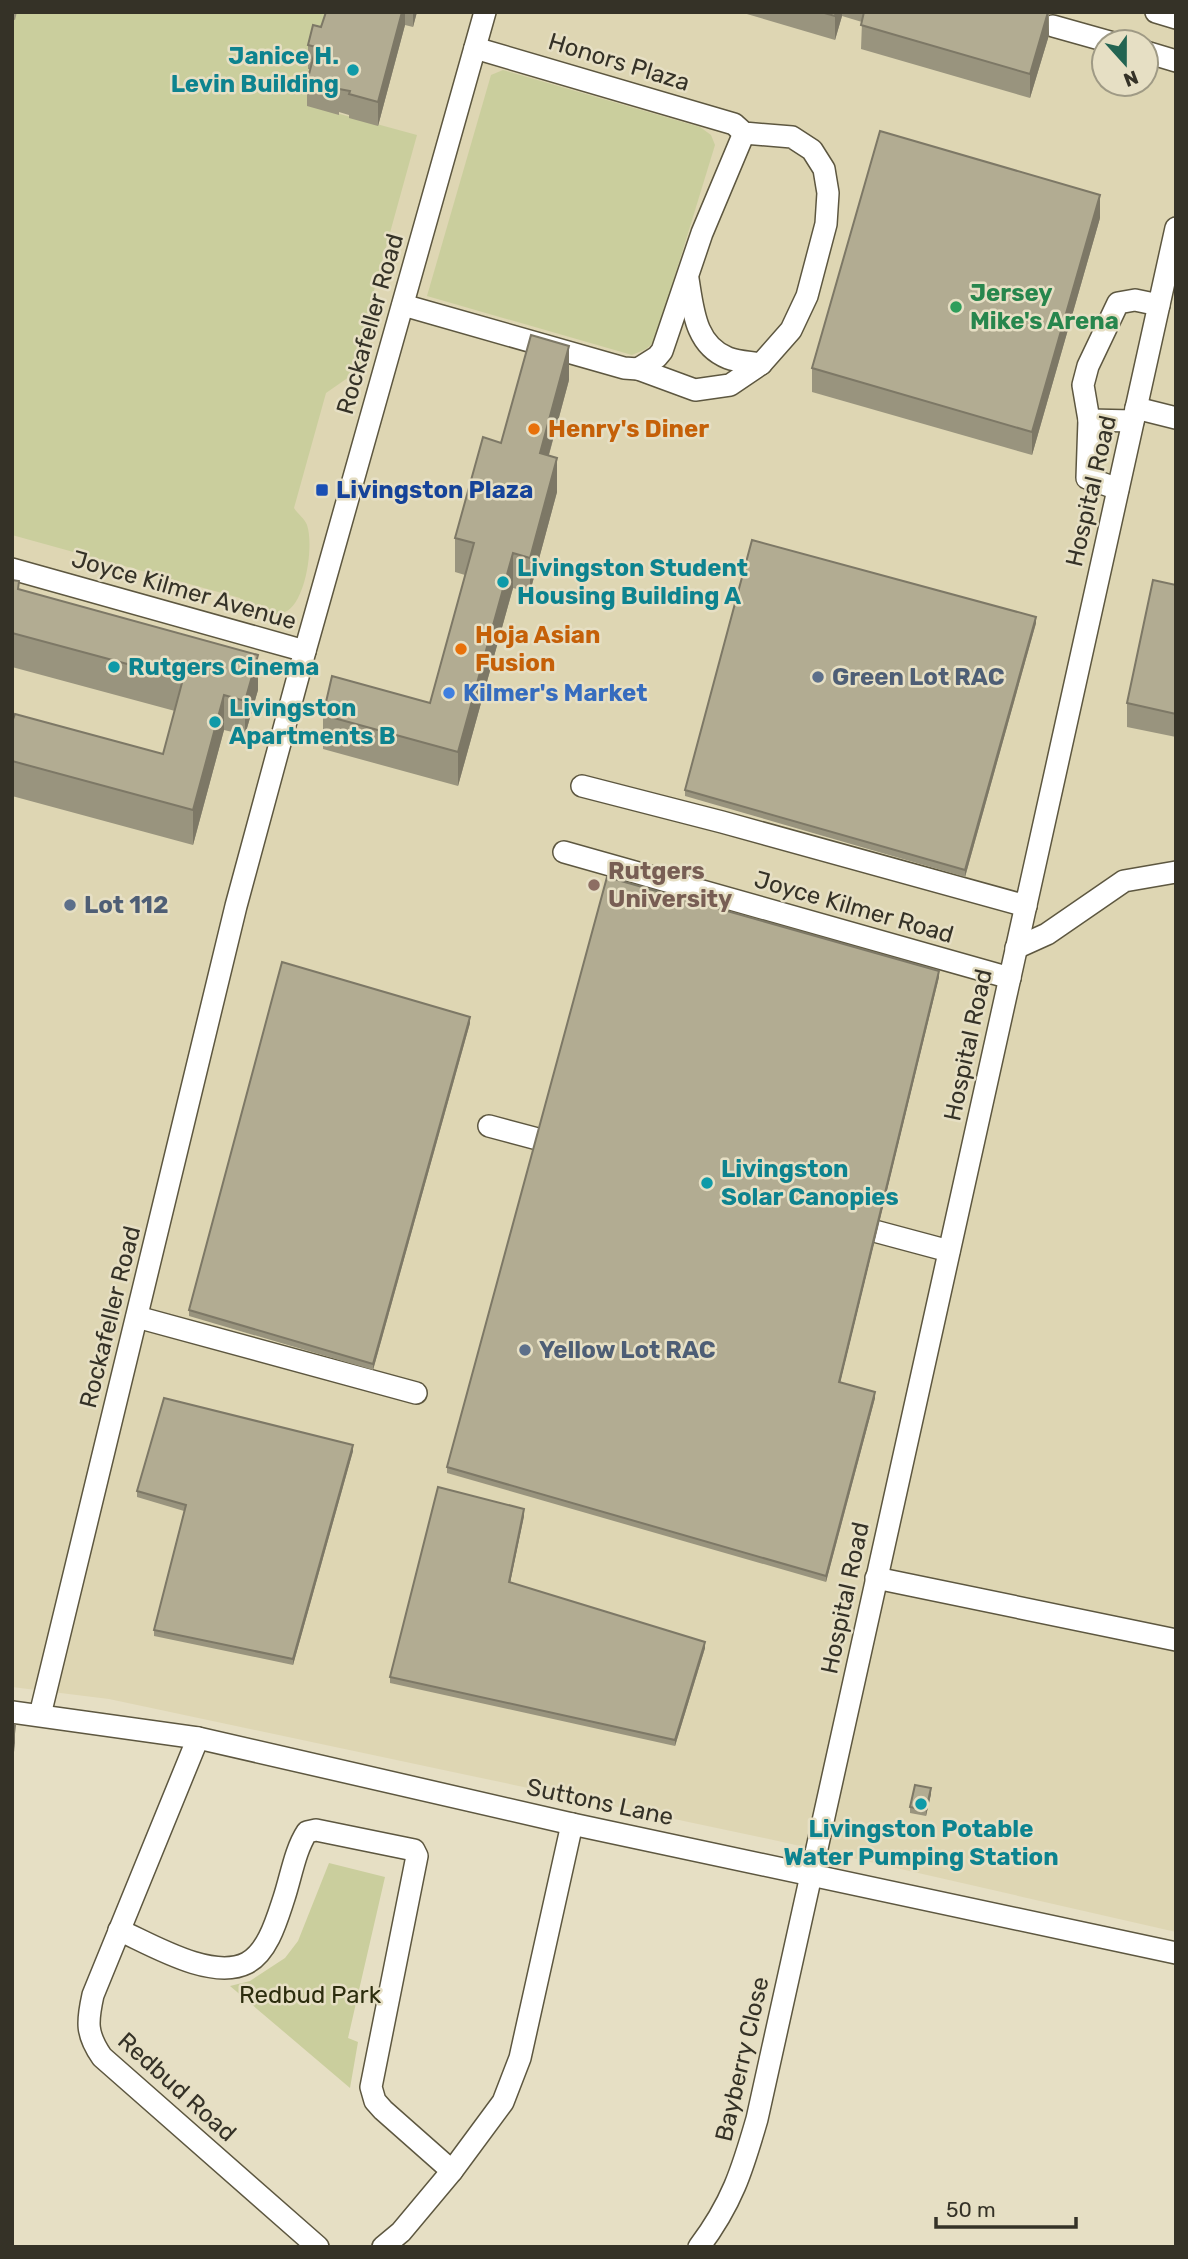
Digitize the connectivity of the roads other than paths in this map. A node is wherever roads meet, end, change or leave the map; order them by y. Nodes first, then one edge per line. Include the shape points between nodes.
1 (485, 12) edge
2 (1156, 12) edge
3 (1176, 18) edge
4 (1053, 26) dead end
5 (1090, 36) edge
6 (475, 48) junction
7 (744, 133) junction
8 (1176, 228) edge
9 (687, 276) junction
10 (403, 305) junction
11 (1159, 305) junction
12 (761, 364) junction
13 (638, 369) junction
14 (1134, 414) junction
15 (1176, 418) edge
16 (1089, 420) junction
17 (1118, 489) junction
18 (12, 569) edge
19 (305, 651) junction
20 (582, 786) dead end
21 (564, 852) dead end
22 (1176, 872) edge
23 (1026, 906) junction
24 (230, 931) joint
25 (1016, 948) junction
26 (1010, 978) junction
27 (489, 1126) dead end
28 (582, 1151) edge
29 (827, 1218) edge
30 (949, 1251) junction
31 (136, 1317) junction
32 (416, 1393) dead end
33 (876, 1578) junction
34 (1176, 1640) edge
35 (12, 1712) edge
36 (40, 1715) junction
37 (198, 1738) junction
38 (572, 1824) junction
39 (811, 1873) junction
40 (119, 1930) junction
41 (1176, 1953) edge
42 (452, 2171) junction
43 (318, 2247) edge
44 (383, 2247) edge
45 (699, 2247) edge

1 - 6 street, Rockafeller Road
2 - 3 street
4 - 5 street
6 - 7 street, Honors Plaza via 734,124
6 - 10 street, Rockafeller Road
7 - 9 street
7 - 12 street, Honors Plaza via 792,137 812,150 824,169 828,192 807,296 790,330
8 - 11 street, Hospital Road
9 - 12 street via 700,334 712,349 729,359
9 - 13 street via 662,351
10 - 13 street, Honors Plaza
10 - 19 street, Rockafeller Road
11 - 14 street, Hospital Road
11 - 16 street via 1135,300 1118,303 1083,386
12 - 13 street, Honors Plaza via 730,385 695,390
14 - 15 street
14 - 16 street
14 - 17 street, Hospital Road
16 - 17 street via 1087,478
17 - 23 street, Hospital Road
18 - 19 street, Joyce Kilmer Avenue
19 - 24 street, Joyce Kilmer Avenue
20 - 23 street, Joyce Kilmer Road
21 - 26 street, Joyce Kilmer Road
22 - 25 street via 1124,881 1047,934
23 - 25 street, Hospital Road
24 - 31 street, Rockafeller Road
25 - 26 street, Hospital Road
26 - 30 street, Hospital Road
27 - 28 street
29 - 30 street
30 - 33 street, Hospital Road
31 - 32 street
31 - 36 street, Rockafeller Road
33 - 34 street
33 - 39 street, Hospital Road
35 - 36 street, Suttons Lane
36 - 37 street, Suttons Lane
37 - 38 street, Suttons Lane
37 - 40 street, Redbud Road
38 - 39 street, Suttons Lane
38 - 42 street via 520,2058 503,2102
39 - 41 street, Suttons Lane
39 - 45 street, Bayberry Close via 741,2176 718,2222
40 - 42 street via 200,1965 236,1967 249,1962 263,1947 307,1832 414,1850 417,1856 371,2087 383,2110
40 - 43 street, Redbud Road via 93,1995 88,2028 92,2043 102,2057
42 - 44 street

